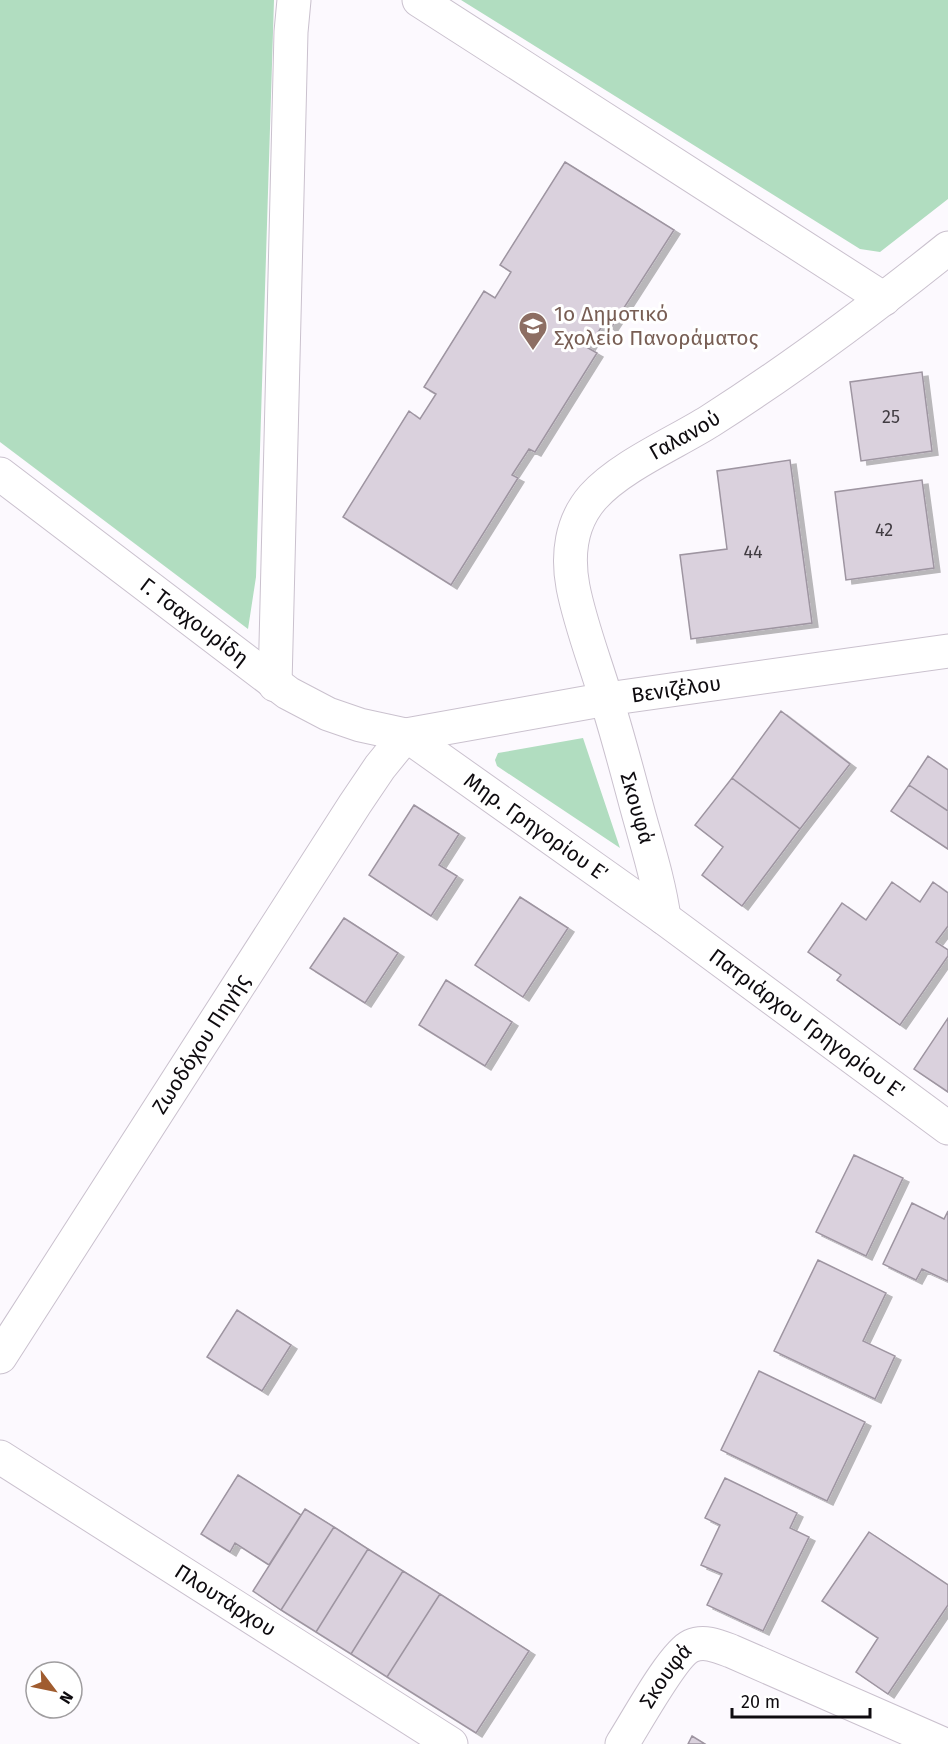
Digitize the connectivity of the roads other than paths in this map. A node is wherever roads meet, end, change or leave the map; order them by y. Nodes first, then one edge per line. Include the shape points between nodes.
1 (294, 0) edge
2 (419, 0) edge
3 (948, 248) edge
4 (884, 299) junction
5 (0, 474) edge
6 (948, 651) edge
7 (275, 685) junction
8 (607, 699) junction
9 (406, 735) junction
10 (664, 918) junction
11 (948, 1128) edge
12 (0, 1357) edge
13 (0, 1457) edge
14 (451, 1744) edge
15 (622, 1744) edge
16 (943, 1744) edge

1 - 7 street
2 - 4 street
3 - 4 street, Γαλανού
4 - 8 street, Γαλανού via 768,382 614,480 585,508 572,540 571,574
5 - 7 street, Γ. Τσαχουρίδη
6 - 8 street, Βενιζέλου
7 - 9 street, Γ. Τσαχουρίδη via 328,714
8 - 9 street, Βενιζέλου
8 - 10 street, Σκουφά via 657,878
9 - 10 street, Μηρ. Γρηγορίου Ε΄
9 - 12 street, Ζωοδόχου Πηγής via 355,804
10 - 11 street, Πατριάρχου Γρηγορίου Ε'
13 - 14 street, Πλουτάρχου
15 - 16 street, Σκουφά via 675,1660 688,1647 708,1643

